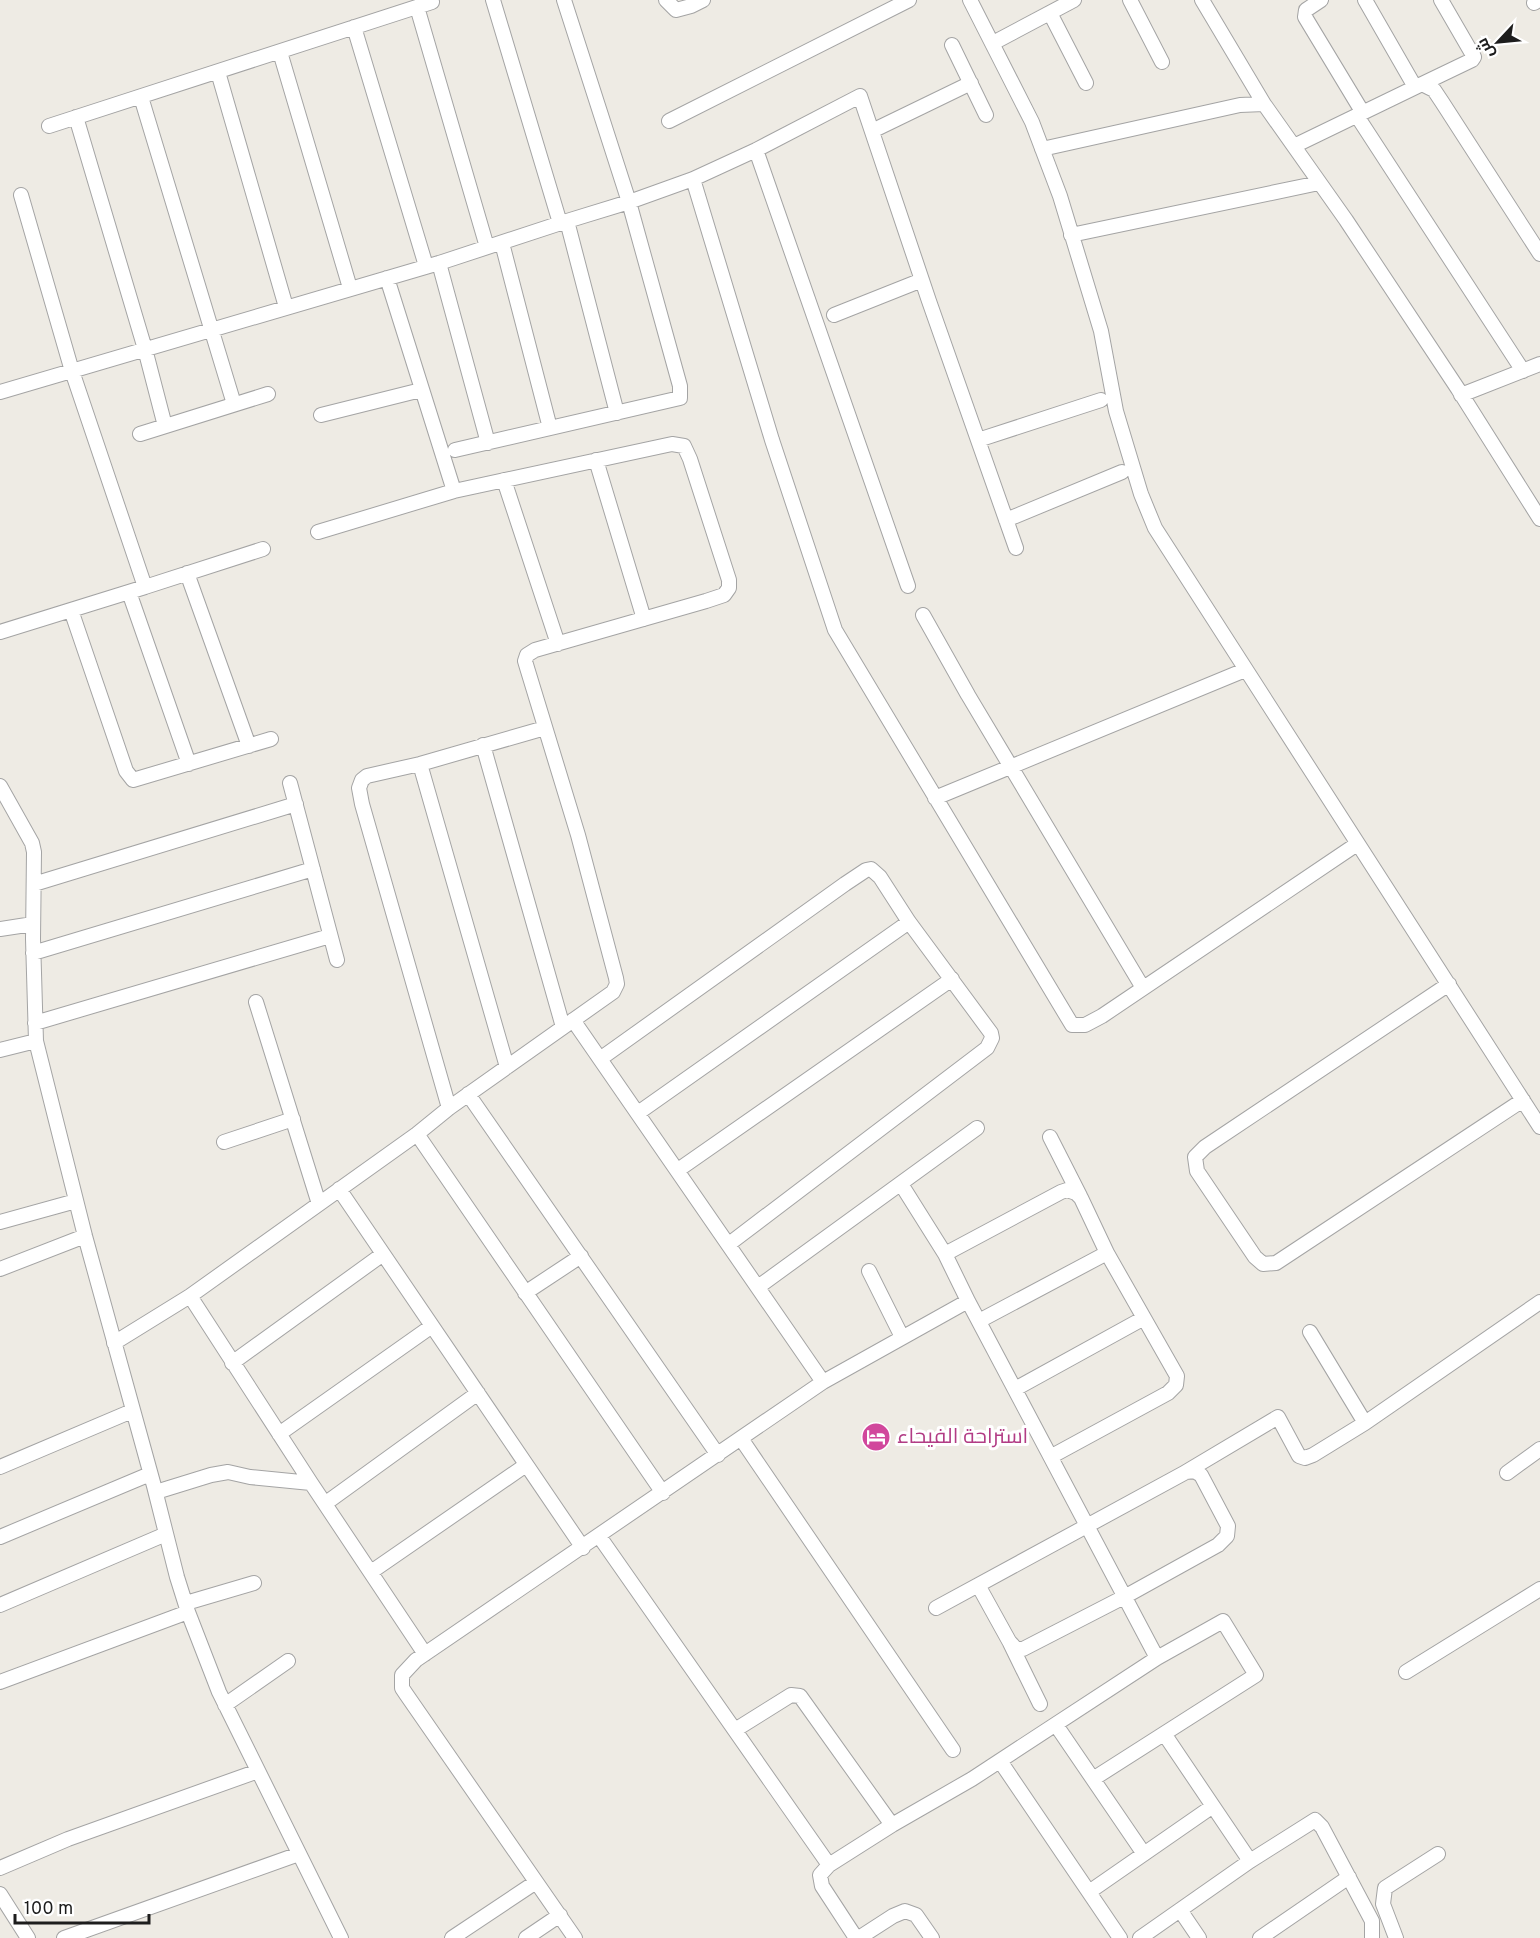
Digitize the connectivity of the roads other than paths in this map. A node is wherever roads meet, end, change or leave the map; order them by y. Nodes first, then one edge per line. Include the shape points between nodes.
1 (493, 0) edge
2 (564, 0) edge
3 (666, 0) edge
4 (703, 0) edge
5 (909, 0) edge
6 (970, 0) edge
7 (1074, 0) edge
8 (1130, 0) edge
9 (1202, 0) edge
10 (1321, 0) edge
11 (1365, 0) edge
12 (1441, 0) edge
13 (432, 2) dead end
14 (417, 7) junction
15 (1050, 13) junction
16 (354, 27) junction
17 (993, 43) junction
18 (952, 45) dead end
19 (280, 52) junction
20 (1162, 62) dead end
21 (218, 72) junction
22 (971, 83) junction
23 (1086, 83) dead end
24 (1419, 85) junction
25 (141, 97) junction
26 (1264, 104) junction
27 (1360, 114) junction
28 (986, 115) dead end
29 (76, 117) junction
30 (669, 121) dead end
31 (49, 126) dead end
32 (872, 131) junction
33 (1294, 146) junction
34 (1042, 149) junction
35 (756, 150) junction
36 (693, 179) junction
37 (1319, 183) junction
38 (21, 195) dead end
39 (630, 202) junction
40 (564, 222) junction
41 (1524, 230) junction
42 (1540, 234) edge
43 (1071, 235) junction
44 (502, 243) junction
45 (487, 247) junction
46 (1540, 254) edge
47 (433, 265) junction
48 (387, 278) junction
49 (922, 280) junction
50 (350, 288) junction
51 (286, 307) junction
52 (834, 315) dead end
53 (212, 330) junction
54 (145, 349) junction
55 (1540, 364) edge
56 (72, 371) junction
57 (1523, 371) junction
58 (422, 390) junction
59 (0, 392) edge
60 (268, 394) dead end
61 (1461, 395) junction
62 (1101, 400) dead end
63 (234, 404) junction
64 (617, 413) junction
65 (321, 415) dead end
66 (165, 426) junction
67 (550, 428) junction
68 (140, 434) dead end
69 (978, 440) junction
70 (488, 443) junction
71 (455, 450) dead end
72 (596, 460) junction
73 (1122, 471) dead end
74 (504, 480) junction
75 (454, 491) junction
76 (1540, 519) edge
77 (1006, 520) junction
78 (318, 532) dead end
79 (1016, 548) dead end
80 (264, 549) dead end
81 (187, 573) junction
82 (908, 586) dead end
83 (145, 587) junction
84 (129, 592) junction
85 (71, 610) junction
86 (923, 615) dead end
87 (644, 619) junction
88 (0, 632) edge
89 (558, 644) junction
90 (1245, 670) junction
91 (545, 728) junction
92 (271, 739) dead end
93 (483, 745) junction
94 (249, 746) junction
95 (189, 764) junction
96 (420, 764) junction
97 (1012, 767) junction
98 (290, 783) dead end
99 (0, 786) edge
100 (935, 798) junction
101 (296, 804) junction
102 (1357, 844) junction
103 (313, 869) junction
104 (34, 884) junction
105 (909, 922) junction
106 (33, 924) junction
107 (0, 929) edge
108 (330, 936) junction
109 (33, 953) junction
110 (337, 960) dead end
111 (952, 979) junction
112 (1449, 984) junction
113 (1143, 988) junction
114 (256, 1002) dead end
115 (35, 1023) junction
116 (568, 1024) junction
117 (36, 1041) junction
118 (0, 1050) edge
119 (600, 1059) junction
120 (507, 1067) junction
121 (468, 1094) junction
122 (1523, 1100) junction
123 (449, 1108) junction
124 (638, 1113) junction
125 (292, 1119) junction
126 (1540, 1127) edge
127 (977, 1128) dead end
128 (417, 1134) junction
129 (1050, 1137) dead end
130 (224, 1142) dead end
131 (678, 1170) junction
132 (902, 1184) junction
133 (339, 1189) junction
134 (1081, 1198) junction
135 (76, 1200) junction
136 (319, 1204) junction
137 (0, 1222) edge
138 (85, 1236) junction
139 (729, 1244) junction
140 (1107, 1252) junction
141 (383, 1254) junction
142 (945, 1254) junction
143 (581, 1256) junction
144 (0, 1269) edge
145 (869, 1271) dead end
146 (758, 1287) junction
147 (525, 1293) junction
148 (190, 1296) junction
149 (968, 1301) junction
150 (1540, 1302) edge
151 (1144, 1318) junction
152 (979, 1321) junction
153 (432, 1326) junction
154 (1310, 1332) dead end
155 (902, 1337) junction
156 (114, 1343) junction
157 (232, 1364) junction
158 (824, 1382) junction
159 (1015, 1389) junction
160 (477, 1394) junction
161 (132, 1411) junction
162 (1365, 1423) junction
163 (279, 1434) junction
164 (742, 1440) junction
165 (1540, 1449) edge
166 (718, 1455) junction
167 (1052, 1456) junction
168 (526, 1465) junction
169 (0, 1467) edge
170 (1506, 1473) dead end
171 (150, 1474) junction
172 (1179, 1476) junction
173 (311, 1483) junction
174 (156, 1492) junction
175 (663, 1493) junction
176 (326, 1503) junction
177 (1088, 1525) junction
178 (166, 1533) junction
179 (599, 1536) junction
180 (0, 1537) edge
181 (583, 1548) junction
182 (372, 1572) junction
183 (254, 1583) dead end
184 (978, 1585) junction
185 (1540, 1589) edge
186 (1126, 1596) junction
187 (0, 1605) edge
188 (187, 1608) junction
189 (936, 1608) dead end
190 (1009, 1641) junction
191 (425, 1654) junction
192 (1157, 1658) junction
193 (288, 1661) dead end
194 (1406, 1672) dead end
195 (0, 1683) edge
196 (1040, 1704) dead end
197 (225, 1705) junction
198 (1056, 1725) junction
199 (735, 1730) junction
200 (1165, 1735) junction
201 (953, 1750) dead end
202 (1000, 1761) junction
203 (258, 1771) junction
204 (1093, 1779) junction
205 (1213, 1806) junction
206 (892, 1825) junction
207 (299, 1854) junction
208 (1144, 1854) junction
209 (1438, 1854) dead end
210 (1250, 1860) junction
211 (829, 1865) junction
212 (0, 1868) edge
213 (1349, 1877) junction
214 (536, 1882) junction
215 (1089, 1892) junction
216 (0, 1894) edge
217 (1180, 1910) junction
218 (560, 1915) junction
219 (28, 1938) edge
220 (64, 1938) edge
221 (341, 1938) edge
222 (452, 1938) edge
223 (526, 1938) edge
224 (575, 1938) edge
225 (858, 1938) edge
226 (932, 1938) edge
227 (1120, 1938) edge
228 (1140, 1938) edge
229 (1199, 1938) edge
230 (1260, 1938) edge
231 (1372, 1938) edge
232 (1396, 1938) edge

1 - 40 street
2 - 39 street
3 - 4 street via 676,10
5 - 30 street
6 - 17 street
7 - 15 street
8 - 20 street
9 - 26 street
10 - 27 street via 1306,10 1305,17
11 - 24 street
12 - 24 street via 1474,57
13 - 14 street
14 - 16 street
14 - 45 street
15 - 17 street
15 - 23 street
16 - 19 street
16 - 47 street
17 - 34 street
18 - 22 street
19 - 21 street
19 - 50 street
21 - 25 street
21 - 51 street
22 - 28 street
22 - 32 street
24 - 27 street
24 - 41 street via 1434,90
25 - 29 street
25 - 53 street
26 - 33 street
26 - 34 street via 1240,105
27 - 33 street
27 - 57 street
29 - 31 street
29 - 54 street
32 - 35 street via 860,96
32 - 49 street
33 - 37 street
34 - 43 street
35 - 36 street
35 - 82 street
36 - 39 street
36 - 100 street via 826,607 840,640
37 - 43 street
37 - 61 street
38 - 56 street
39 - 40 street
39 - 64 street via 681,392 675,400
40 - 44 street
40 - 64 street
41 - 42 street
41 - 46 street
43 - 90 street via 1101,331 1116,411 1147,512
44 - 45 street
44 - 67 street
45 - 47 street
47 - 48 street
47 - 70 street
48 - 50 street
48 - 58 street
49 - 52 street
49 - 69 street
50 - 51 street
51 - 53 street
53 - 54 street
53 - 63 street
54 - 56 street
54 - 66 street
55 - 57 street
56 - 59 street
56 - 83 street
57 - 61 street
58 - 65 street
58 - 75 street
60 - 63 street
61 - 76 street
62 - 69 street
63 - 66 street
64 - 67 street
66 - 68 street
67 - 70 street
69 - 77 street
70 - 71 street
72 - 74 street
72 - 87 street
72 - 87 street via 672,444 684,446 729,580 724,594
73 - 77 street
74 - 75 street
74 - 89 street
75 - 78 street
77 - 79 street
80 - 81 street
81 - 83 street
81 - 94 street
83 - 84 street
84 - 85 street
84 - 95 street
85 - 88 street
85 - 95 street via 130,778 138,780
86 - 97 street
87 - 89 street
89 - 91 street via 531,652 525,661
90 - 97 street
90 - 102 street
91 - 93 street
91 - 116 street via 617,984 613,992
92 - 94 street
93 - 96 street
93 - 116 street
94 - 95 street
96 - 120 street
96 - 123 street via 367,776 359,788
97 - 100 street
97 - 113 street
98 - 101 street
99 - 104 street via 32,843
100 - 113 street via 1072,1025 1085,1025
101 - 103 street
101 - 104 street
102 - 112 street
102 - 113 street
103 - 108 street
103 - 109 street
104 - 106 street
105 - 111 street
105 - 119 street via 876,872 866,870
105 - 124 street
106 - 107 street
106 - 109 street
108 - 110 street
108 - 115 street
109 - 115 street
111 - 131 street
111 - 139 street via 991,1033 987,1048
112 - 122 street
112 - 122 street via 1205,1147 1195,1157 1197,1171 1255,1257 1263,1264 1276,1263
114 - 125 street
115 - 117 street
116 - 119 street
116 - 120 street
117 - 118 street
117 - 135 street
119 - 124 street
120 - 121 street
121 - 123 street
121 - 143 street
122 - 126 street
123 - 128 street
124 - 131 street
125 - 130 street
125 - 136 street
127 - 132 street
128 - 133 street
128 - 147 street
129 - 134 street
131 - 139 street
132 - 142 street
132 - 146 street
133 - 136 street
133 - 141 street
134 - 140 street
134 - 142 street via 1067,1190
135 - 137 street
135 - 138 street
136 - 148 street
138 - 144 street
138 - 156 street
139 - 146 street
140 - 151 street
140 - 152 street
141 - 153 street
141 - 157 street
142 - 149 street
143 - 147 street
143 - 166 street
145 - 155 street
146 - 158 street
147 - 175 street
148 - 156 street
148 - 157 street
149 - 152 street
149 - 155 street
150 - 162 street
151 - 159 street
151 - 167 street via 1177,1376 1176,1385
152 - 159 street
153 - 160 street
153 - 163 street
154 - 162 street
155 - 158 street
156 - 161 street
157 - 163 street
158 - 164 street
159 - 167 street
160 - 168 street
160 - 176 street
161 - 169 street
161 - 171 street
162 - 172 street via 1305,1458 1294,1450 1278,1417
163 - 173 street
164 - 166 street
164 - 201 street
165 - 170 street
166 - 175 street
167 - 177 street
168 - 181 street
168 - 182 street
171 - 174 street
171 - 180 street
172 - 177 street
172 - 186 street via 1194,1471 1201,1475 1228,1526 1227,1536 1218,1545
173 - 174 street via 228,1472
173 - 176 street
174 - 178 street
175 - 179 street
176 - 182 street
177 - 184 street
177 - 186 street
178 - 187 street
178 - 188 street
179 - 181 street
179 - 199 street
181 - 191 street
182 - 191 street
183 - 188 street
184 - 189 street
184 - 190 street
185 - 194 street
186 - 190 street via 1026,1648 1016,1649
186 - 192 street
188 - 195 street
188 - 197 street
190 - 196 street
191 - 214 street via 402,1675 402,1688
192 - 198 street
192 - 200 street via 1223,1622 1256,1675
193 - 197 street
197 - 203 street
198 - 202 street
198 - 204 street
199 - 206 street via 791,1695 800,1696
199 - 211 street
200 - 204 street
200 - 205 street
202 - 206 street
202 - 215 street
203 - 207 street
203 - 212 street via 68,1839
204 - 208 street
205 - 208 street
205 - 210 street
206 - 211 street
207 - 220 street
207 - 221 street
208 - 215 street
209 - 232 street via 1386,1888 1383,1904
210 - 213 street via 1315,1820
210 - 217 street
211 - 225 street via 820,1875 822,1886
213 - 230 street
213 - 231 street via 1372,1921
214 - 218 street
214 - 222 street
215 - 227 street
216 - 219 street
217 - 228 street
217 - 229 street
218 - 223 street
218 - 224 street
225 - 226 street via 905,1911 916,1915

